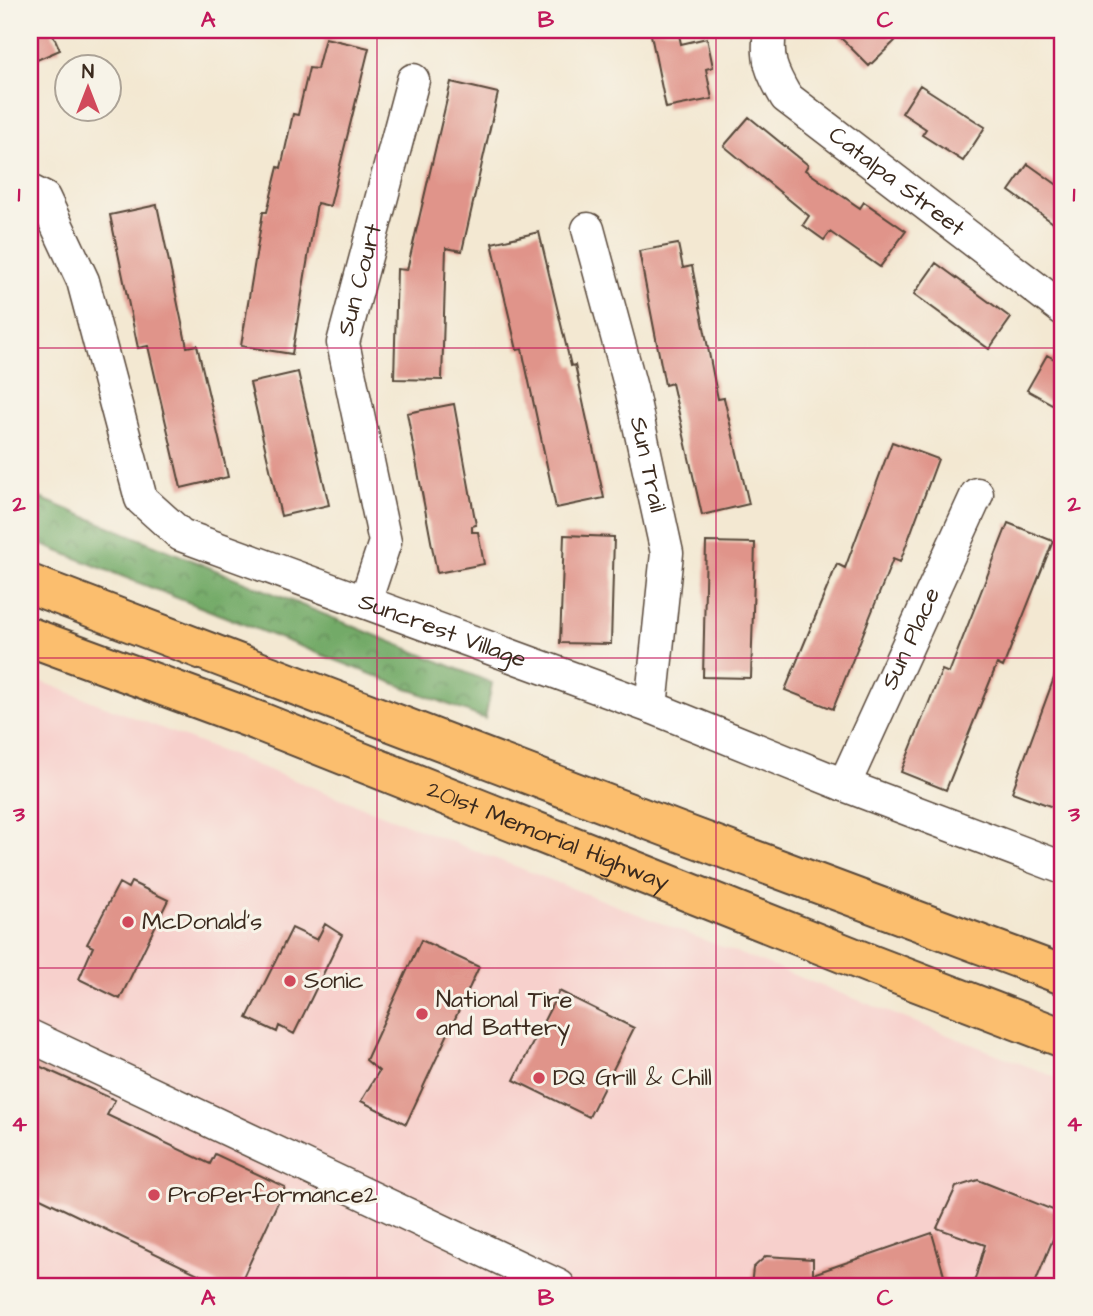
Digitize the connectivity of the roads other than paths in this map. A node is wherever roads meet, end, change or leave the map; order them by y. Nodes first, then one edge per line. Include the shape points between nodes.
1 (770, 30) edge
2 (412, 80) dead end
3 (30, 191) edge
4 (588, 229) dead end
5 (1063, 309) edge
6 (977, 494) dead end
7 (30, 584) edge
8 (365, 601) junction
9 (30, 638) edge
10 (651, 707) junction
11 (844, 785) junction
12 (1063, 867) edge
13 (1063, 975) edge
14 (30, 1037) edge
15 (1063, 1038) edge
16 (559, 1286) edge

1 - 5 street, Catalpa Street via 773,75 786,97
2 - 8 street, Sun Court via 343,343 385,542
3 - 8 street, Suncrest Village via 44,198 83,281 141,499 181,535
4 - 10 street, Sun Trail via 631,388 667,553
6 - 11 street, Sun Place
7 - 13 main road, 201st Memorial Highway
8 - 10 street, Suncrest Village
9 - 15 main road, 201st Memorial Highway via 258,721
10 - 11 street, Suncrest Village
11 - 12 street, Suncrest Village
14 - 16 street

